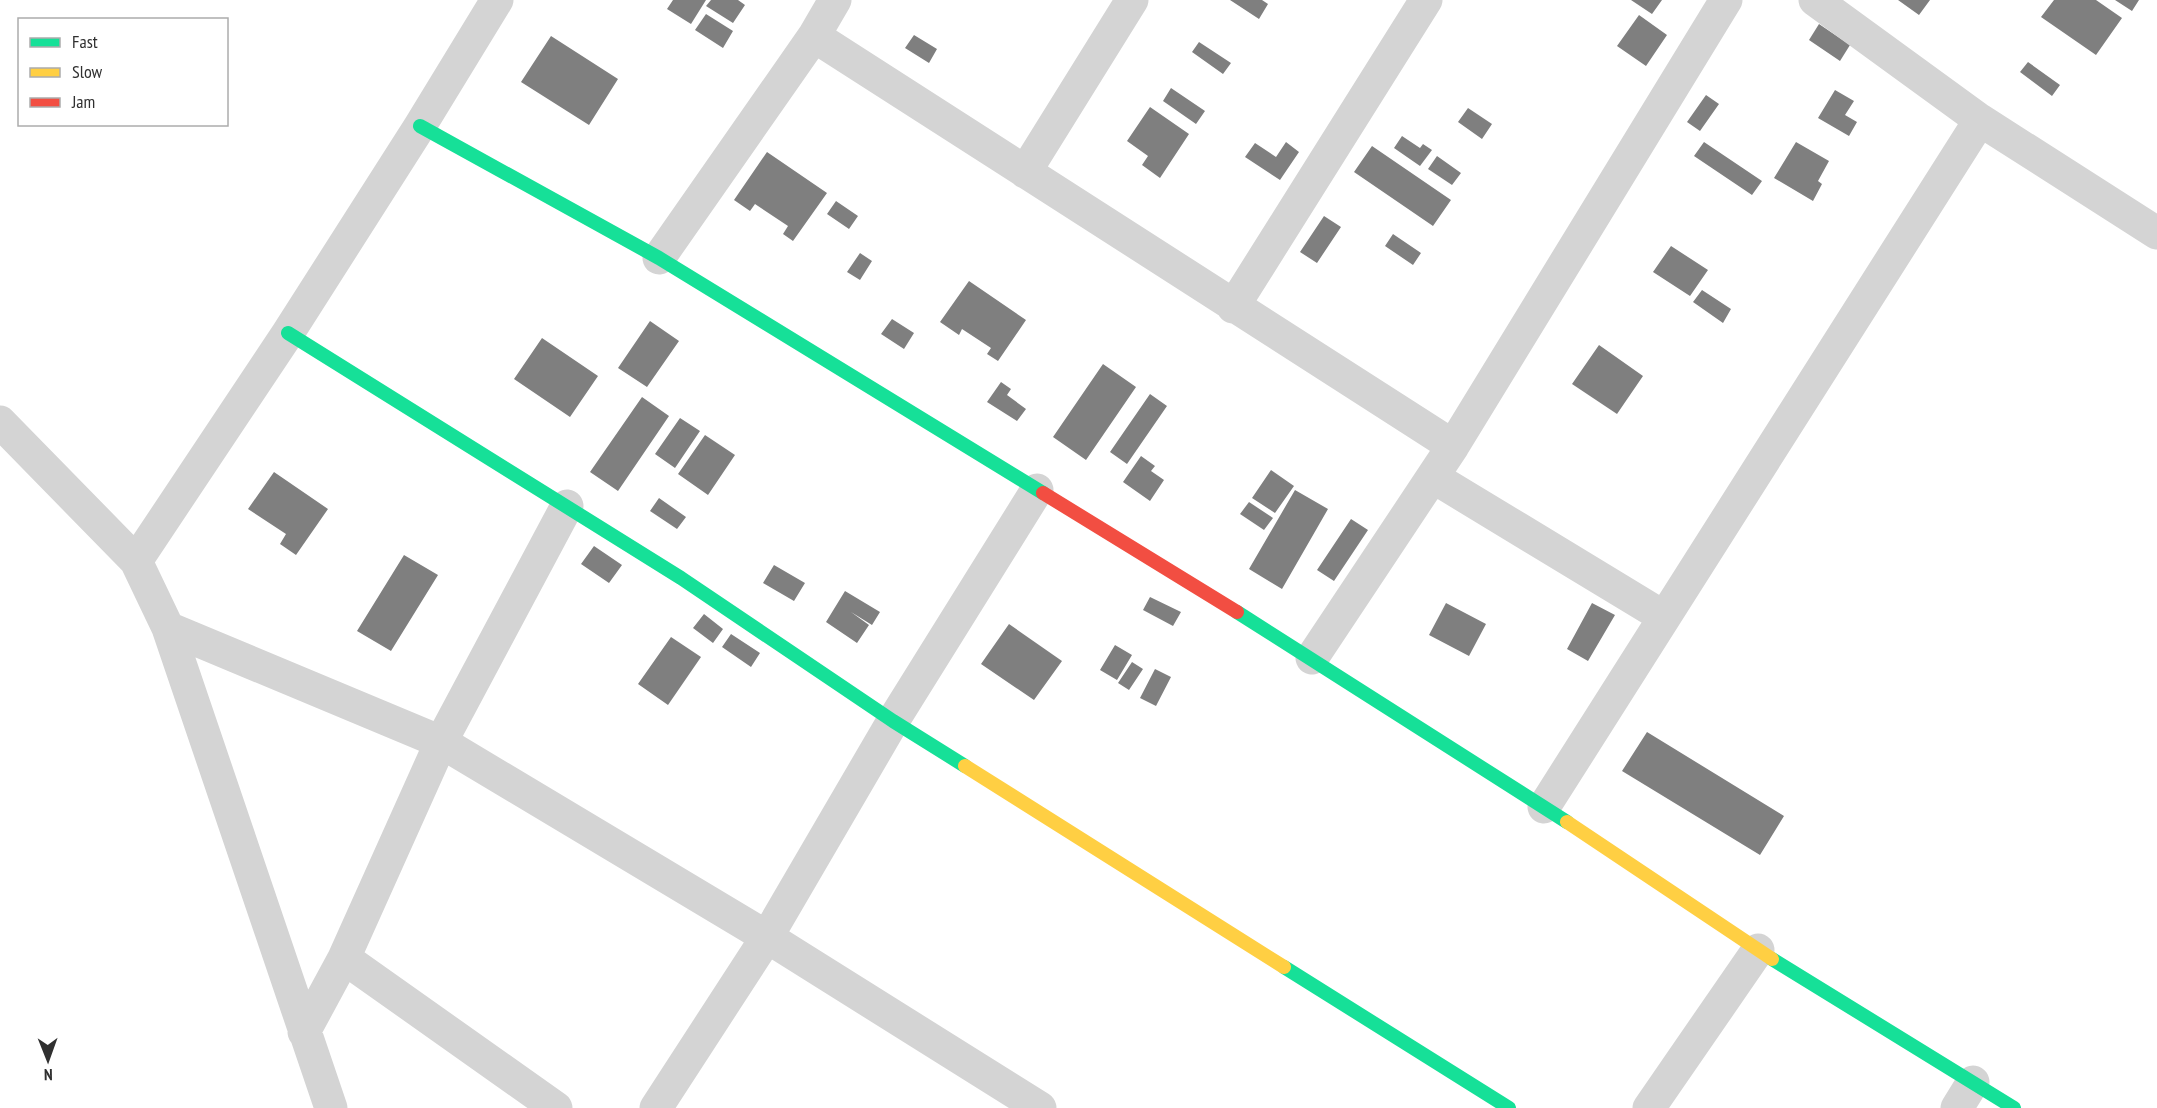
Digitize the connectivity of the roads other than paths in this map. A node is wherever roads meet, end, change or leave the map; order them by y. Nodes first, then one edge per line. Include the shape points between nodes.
1 (497, 0) edge
2 (835, 0) edge
3 (1132, 0) edge
4 (1426, 0) edge
5 (1726, 0) edge
6 (1815, 0) edge
7 (814, 36) junction
8 (1980, 120) junction
9 (420, 126) junction
10 (1025, 172) junction
11 (2157, 234) edge
12 (659, 258) junction
13 (1233, 307) junction
14 (288, 333) junction
15 (0, 422) edge
16 (1453, 446) junction
17 (1433, 477) junction
18 (1037, 490) junction
19 (567, 506) junction
20 (136, 561) junction
21 (1664, 617) junction
22 (168, 628) junction
23 (1312, 658) junction
24 (893, 721) junction
25 (441, 742) junction
26 (1544, 807) junction
27 (767, 937) junction
28 (1758, 950) junction
29 (344, 958) junction
30 (304, 1032) junction
31 (1965, 1095) edge
32 (331, 1108) edge
33 (556, 1108) edge
34 (656, 1108) edge
35 (1040, 1108) edge
36 (1509, 1108) edge
37 (1649, 1108) edge
38 (2014, 1108) edge

1 - 9 street
2 - 7 street
3 - 10 street
4 - 13 street
5 - 16 street
6 - 8 street
7 - 10 street
7 - 12 street
8 - 11 street
8 - 21 street
9 - 12 street
9 - 14 street
10 - 13 street
12 - 18 street
13 - 16 street
14 - 19 street
14 - 20 street
15 - 20 street
16 - 17 street
17 - 21 street
17 - 23 street
18 - 23 street
18 - 24 street
19 - 24 street
19 - 25 street
20 - 22 street
21 - 26 street
22 - 25 street
22 - 30 street
23 - 26 street
24 - 27 street
24 - 36 street
25 - 27 street
25 - 29 street
26 - 28 street
27 - 34 street
27 - 35 street
28 - 31 street
28 - 37 street
29 - 30 street
29 - 33 street
30 - 32 street
31 - 38 street

